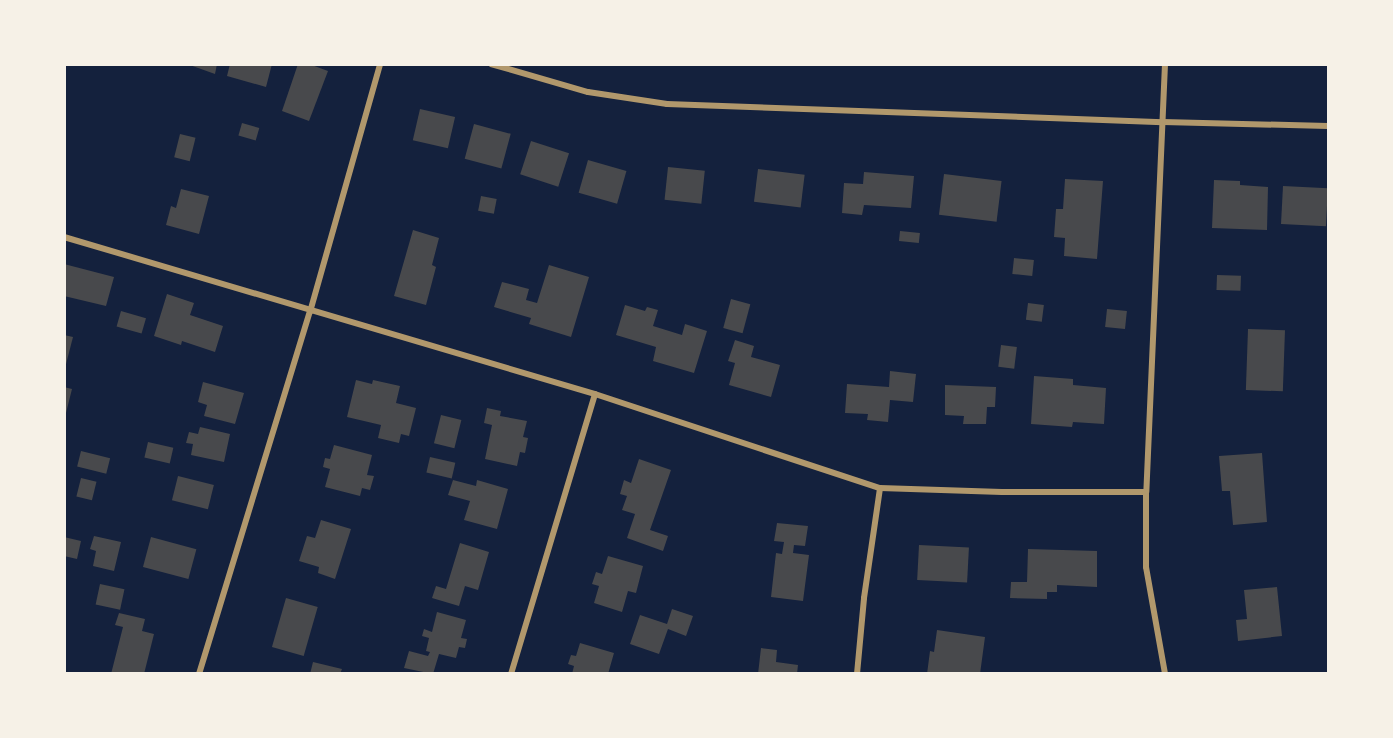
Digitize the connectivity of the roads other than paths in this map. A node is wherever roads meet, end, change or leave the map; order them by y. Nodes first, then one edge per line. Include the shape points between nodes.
1 (380, 64) edge
2 (491, 64) edge
3 (1165, 64) edge
4 (1163, 122) junction
5 (1329, 126) edge
6 (64, 237) edge
7 (310, 312) junction
8 (595, 394) junction
9 (880, 488) junction
10 (1146, 492) junction
11 (199, 674) edge
12 (511, 674) edge
13 (857, 674) edge
14 (1166, 674) edge

1 - 7 street
2 - 4 street via 588,92 667,104
3 - 4 street
4 - 5 street
4 - 10 street
6 - 7 street
7 - 8 street
7 - 11 street
8 - 9 street
8 - 12 street
9 - 10 street
9 - 13 street
10 - 14 street via 1146,567

